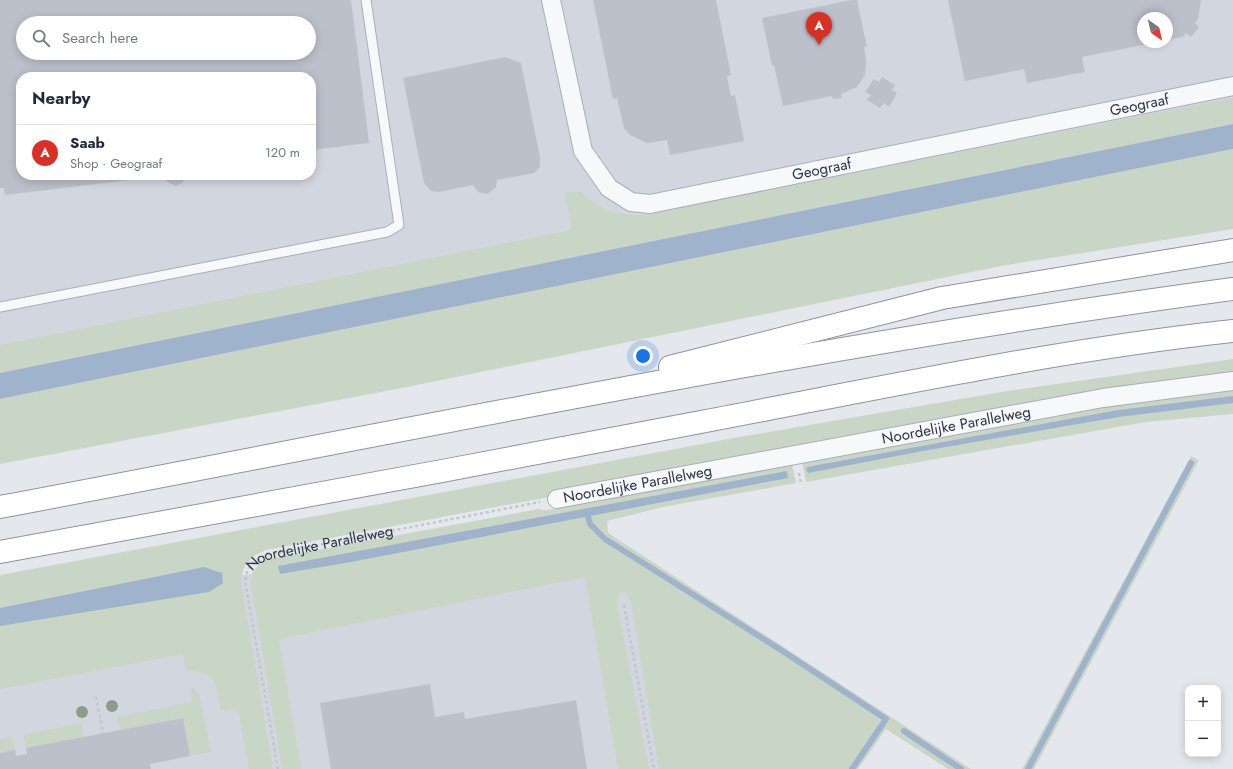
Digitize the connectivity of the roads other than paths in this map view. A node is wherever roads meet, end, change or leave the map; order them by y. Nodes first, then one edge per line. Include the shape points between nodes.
1 (366, 0) edge
2 (551, 0) edge
3 (1233, 86) edge
4 (1233, 250) edge
5 (1233, 289) edge
6 (0, 306) edge
7 (1233, 331) edge
8 (1233, 381) edge
9 (485, 415) junction
10 (557, 499) road end
11 (0, 506) edge
12 (0, 552) edge

1 - 6 lane via 399,225 387,232
2 - 3 street, Geograaf via 583,151 609,188 631,202 650,204
4 - 9 highway via 942,298
5 - 9 highway via 1043,316 867,345
7 - 12 highway via 996,366 376,484
8 - 10 street, Noordelijke Parallelweg via 1103,398
9 - 11 highway

